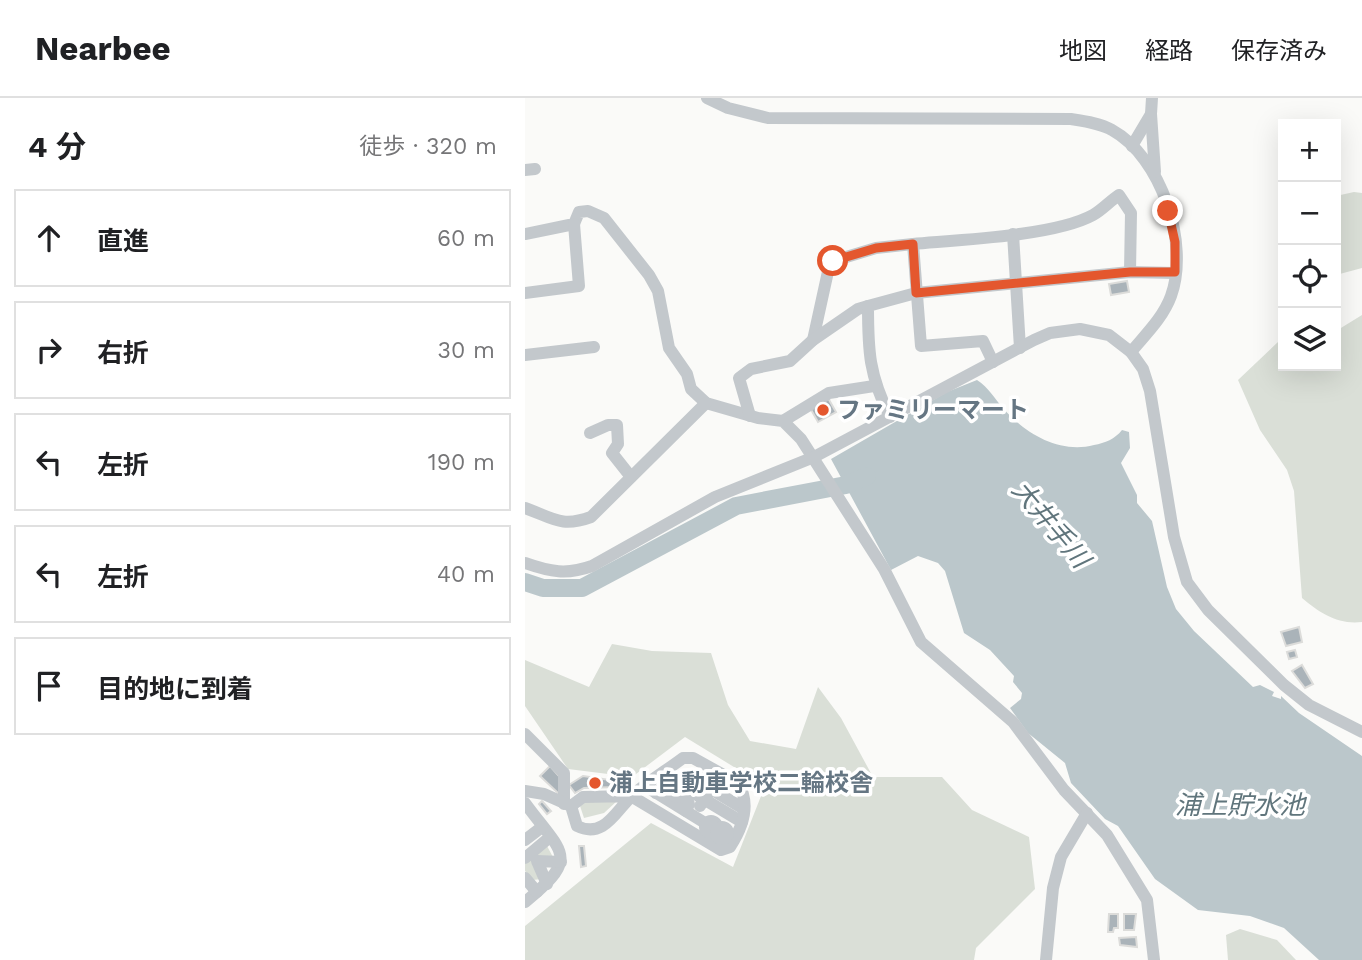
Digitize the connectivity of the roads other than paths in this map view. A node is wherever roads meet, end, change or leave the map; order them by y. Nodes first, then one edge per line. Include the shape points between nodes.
1 (708, 98) edge
2 (1152, 98) edge
3 (1151, 114) junction
4 (1132, 146) junction
5 (1156, 172) junction
6 (574, 224) junction
7 (525, 234) edge
8 (1013, 234) junction
9 (913, 244) junction
10 (1130, 272) junction
11 (1175, 272) junction
12 (1015, 286) junction
13 (525, 293) edge
14 (916, 293) junction
15 (868, 306) junction
16 (813, 340) junction
17 (594, 347) dead end
18 (1020, 348) junction
19 (1131, 352) junction
20 (525, 355) edge
21 (993, 362) junction
22 (874, 386) junction
23 (706, 402) junction
24 (750, 416) junction
25 (890, 416) junction
26 (783, 422) junction
27 (590, 433) dead end
28 (814, 457) junction
29 (631, 477) junction
30 (525, 508) edge
31 (525, 563) edge
32 (1362, 732) edge
33 (525, 734) edge
34 (705, 765) junction
35 (662, 774) junction
36 (701, 778) junction
37 (676, 784) junction
38 (713, 786) junction
39 (650, 790) junction
40 (525, 791) edge
41 (631, 796) junction
42 (567, 805) junction
43 (526, 807) edge
44 (1087, 813) junction
45 (690, 814) junction
46 (730, 823) junction
47 (690, 831) junction
48 (546, 832) junction
49 (525, 840) edge
50 (525, 858) edge
51 (561, 862) junction
52 (525, 878) edge
53 (542, 888) junction
54 (525, 902) edge
55 (1046, 960) edge
56 (1154, 960) edge

1 - 4 street via 768,118 1071,119 1112,130
2 - 3 street
3 - 4 street
3 - 5 street
4 - 5 street
5 - 11 street via 1175,242
6 - 7 street
6 - 13 street via 579,286
6 - 23 street via 579,212 588,211 614,226 658,291 669,348 687,374 691,389
8 - 9 street
8 - 10 street via 1093,215 1119,195 1131,213
8 - 12 street
9 - 14 street
9 - 16 street via 876,248 833,261
10 - 11 street
10 - 12 street
11 - 19 street via 1160,317
12 - 14 street
12 - 18 street
14 - 15 street
14 - 21 street via 921,346 983,341
15 - 16 street
15 - 22 street
16 - 24 street via 790,361 751,369 739,378
17 - 20 street
18 - 19 street via 1050,333 1080,329 1109,335
18 - 21 street
19 - 32 street via 1150,391 1178,558 1192,589 1284,685 1321,712
21 - 25 street
22 - 25 street
22 - 26 street via 829,393
23 - 24 street
23 - 29 street
24 - 26 street
25 - 28 street
26 - 28 street
27 - 29 street via 617,425 619,439 612,453
28 - 31 street via 715,497 574,573 550,572
28 - 44 street via 884,569 921,642 1013,722
29 - 30 street via 591,517 572,524
33 - 42 street via 564,773
34 - 35 street via 683,758
34 - 36 street
34 - 37 street via 695,775 684,768
34 - 38 street
35 - 37 street
35 - 39 street
36 - 37 street via 698,783 686,775
36 - 38 street
37 - 38 street
37 - 39 street
37 - 45 street via 674,796 688,799
38 - 45 street
38 - 46 street
38 - 46 street via 738,783
39 - 41 street
39 - 45 street
40 - 42 street
41 - 42 street via 583,797
41 - 42 street via 598,828 577,826
41 - 47 street
43 - 48 street
44 - 55 street via 1061,857
44 - 56 street via 1107,835 1147,900
45 - 46 street
45 - 47 street
46 - 47 street via 721,850
48 - 49 street
48 - 50 street
48 - 51 street via 561,851
51 - 53 street
51 - 53 street via 537,860
52 - 53 street
53 - 54 street

